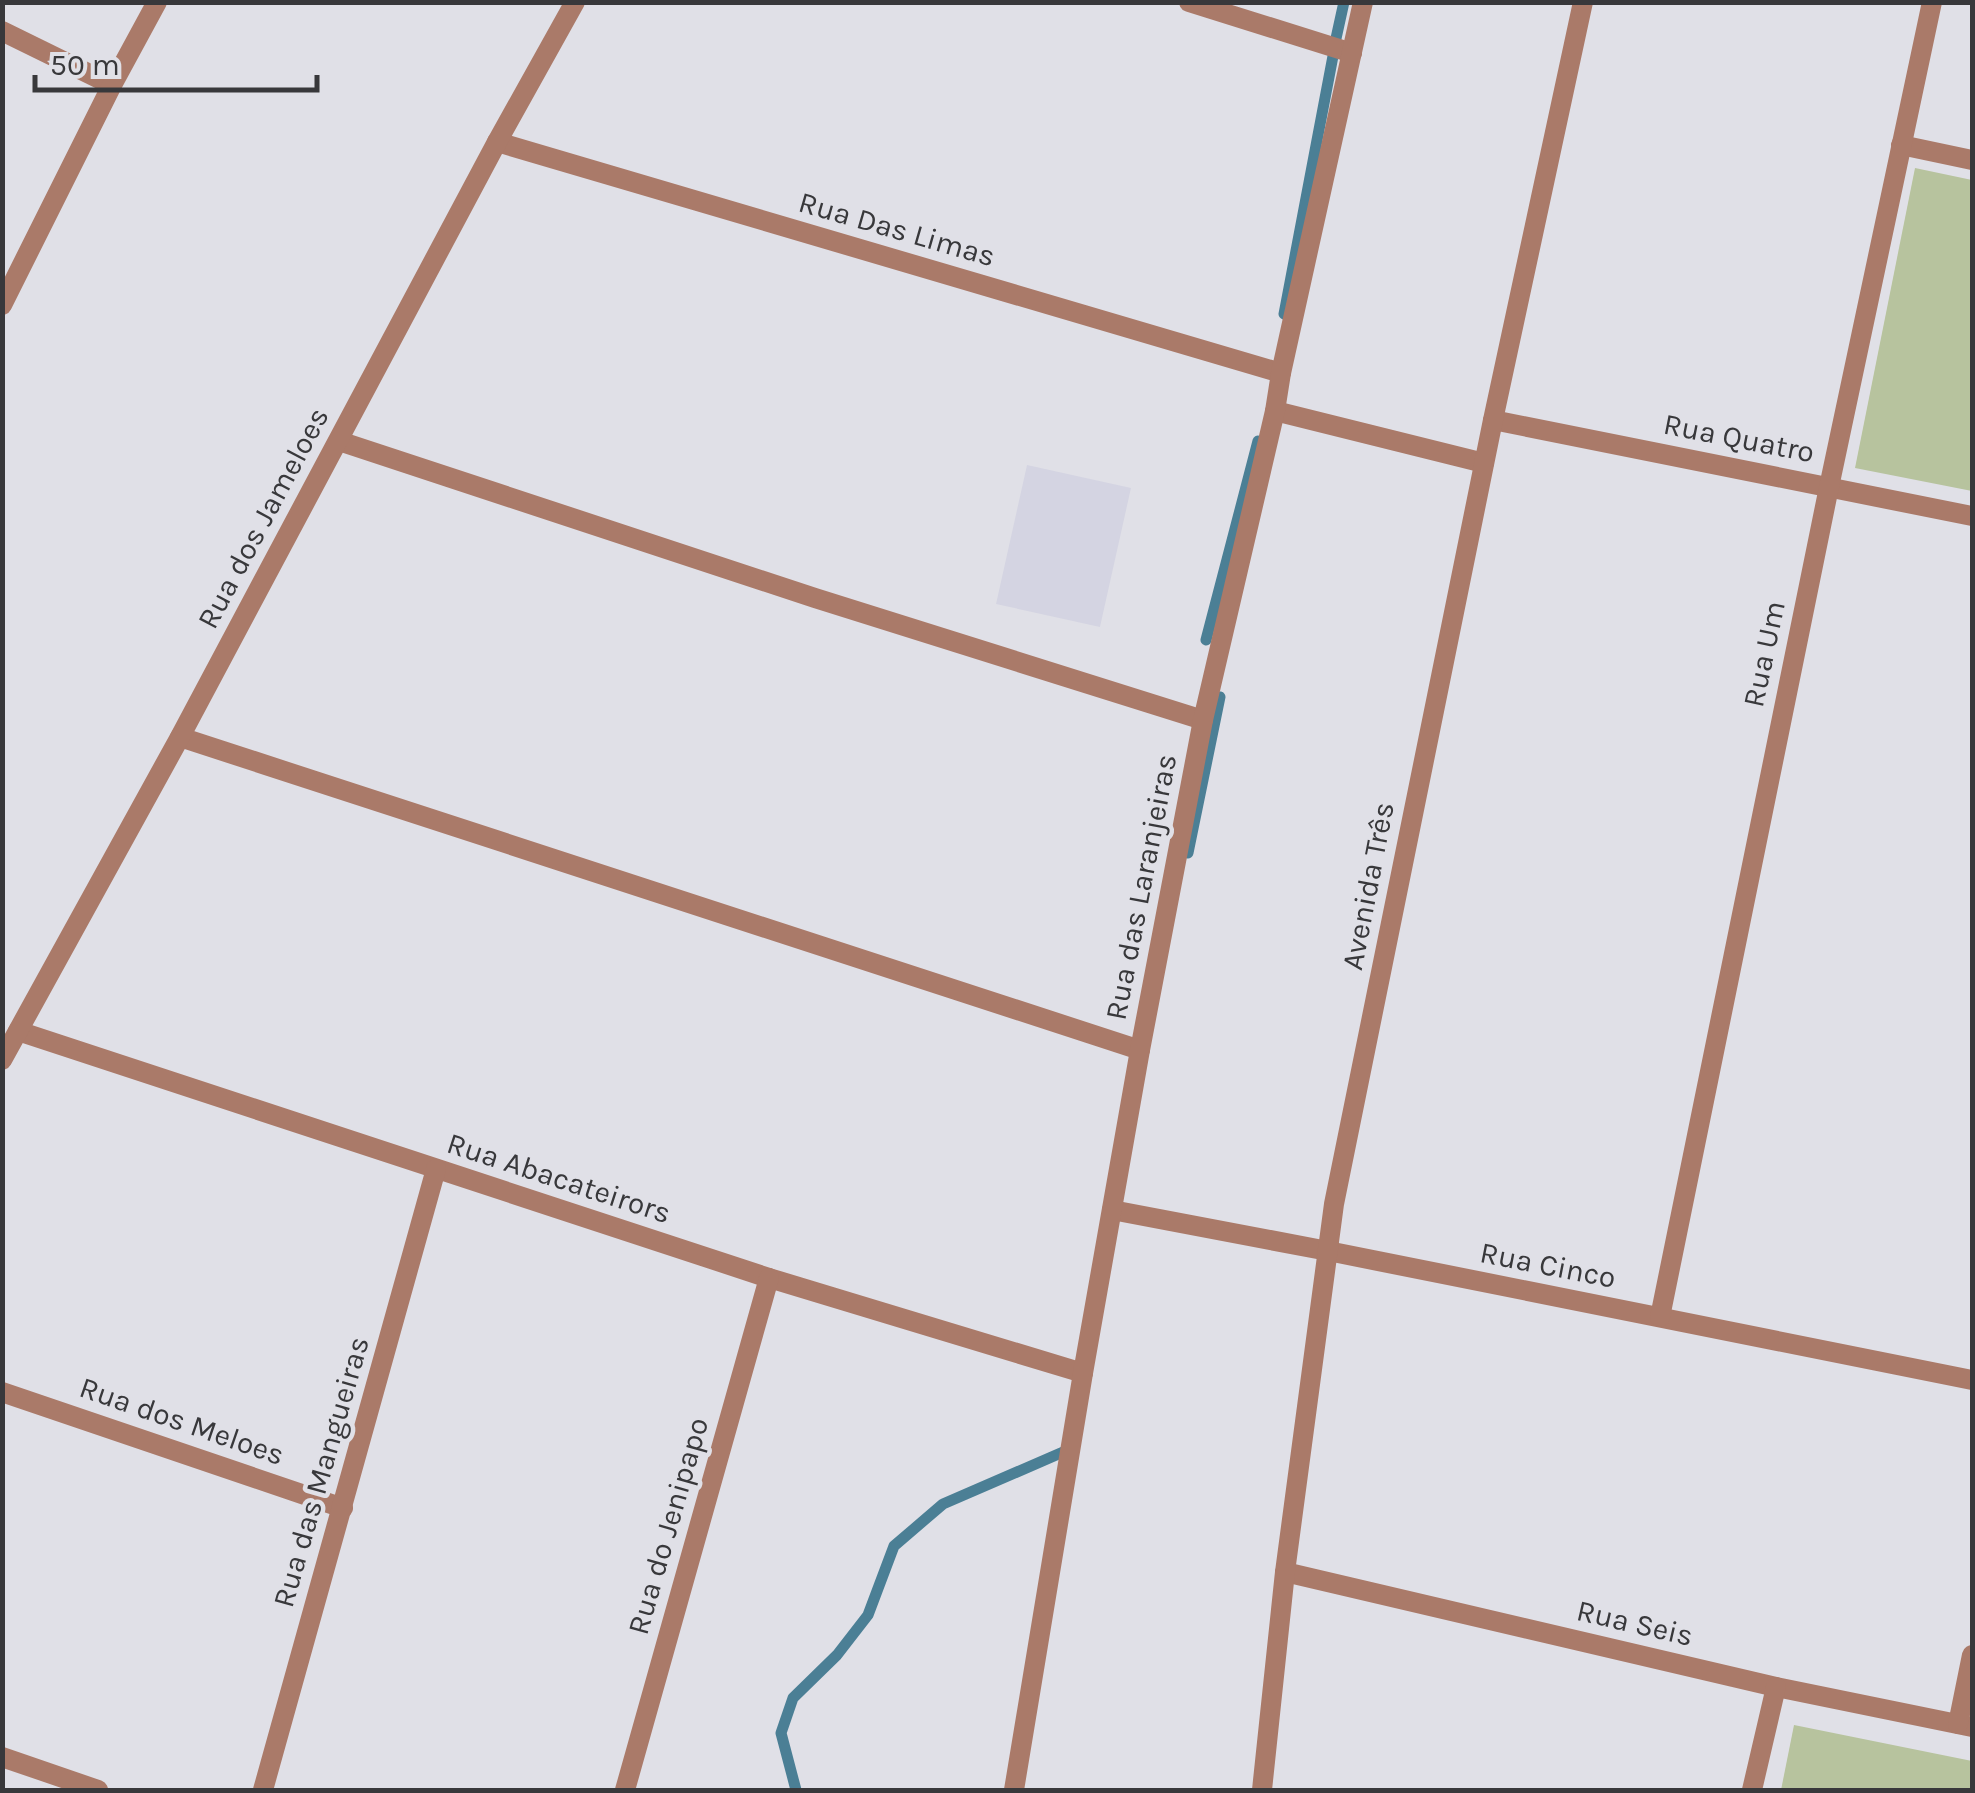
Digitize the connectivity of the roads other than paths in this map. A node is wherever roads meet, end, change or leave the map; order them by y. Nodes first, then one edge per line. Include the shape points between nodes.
1 (157, 2) edge
2 (574, 2) edge
3 (1189, 2) edge
4 (1363, 2) edge
5 (1583, 2) edge
6 (1932, 2) edge
7 (2, 31) edge
8 (1352, 53) junction
9 (112, 84) junction
10 (497, 142) junction
11 (1901, 146) junction
12 (1972, 160) edge
13 (2, 305) edge
14 (1281, 373) junction
15 (1276, 411) junction
16 (1493, 420) junction
17 (339, 441) junction
18 (1484, 463) junction
19 (1829, 487) junction
20 (1972, 516) edge
21 (1203, 720) junction
22 (180, 737) junction
23 (18, 1031) junction
24 (1140, 1050) junction
25 (2, 1060) edge
26 (436, 1169) junction
27 (1112, 1210) junction
28 (1328, 1251) junction
29 (769, 1278) junction
30 (1660, 1318) junction
31 (1083, 1373) junction
32 (1972, 1380) edge
33 (2, 1392) edge
34 (343, 1508) junction
35 (1285, 1572) junction
36 (1972, 1655) edge
37 (1776, 1686) junction
38 (1966, 1726) edge
39 (2, 1756) edge
40 (98, 1790) edge
41 (263, 1790) edge
42 (624, 1790) edge
43 (1014, 1790) edge
44 (1262, 1790) edge
45 (1752, 1790) edge

1 - 9 street
2 - 10 street, Rua dos Jameloes
3 - 8 street
4 - 8 street, Rua das Laranjeiras
5 - 16 street, Avenida Três
6 - 11 street, Rua Um
7 - 9 street
8 - 14 street, Rua das Laranjeiras
9 - 13 street
10 - 14 street, Rua Das Limas
10 - 17 street, Rua dos Jameloes
11 - 12 street
11 - 19 street, Rua Um
14 - 15 street, Rua das Laranjeiras
15 - 18 street
15 - 21 street, Rua das Laranjeiras
16 - 18 street, Avenida Três
16 - 19 street, Rua Quatro
17 - 21 street
17 - 22 street, Rua dos Jameloes
18 - 28 street, Avenida Três
19 - 20 street, Rua Quatro
19 - 30 street, Rua Um
21 - 24 street, Rua das Laranjeiras
22 - 23 street, Rua dos Jameloes
22 - 24 street
23 - 25 street, Rua dos Jameloes
23 - 26 street, Rua Abacateirors
24 - 27 street, Rua das Laranjeiras
26 - 29 street, Rua Abacateirors
26 - 34 street, Rua das Mangueiras
27 - 28 street, Rua Cinco
27 - 31 street, Rua das Laranjeiras
28 - 30 street, Rua Cinco
28 - 35 street, Avenida Três
29 - 31 street, Rua Abacateirors
29 - 42 street, Rua do Jenipapo
30 - 32 street, Rua Cinco
31 - 43 street, Rua das Laranjeiras
33 - 34 street, Rua dos Meloes
34 - 41 street, Rua das Mangueiras
35 - 37 street, Rua Seis
35 - 44 street, Avenida Três
36 - 38 street
37 - 38 street, Rua Seis
37 - 45 street
39 - 40 street

